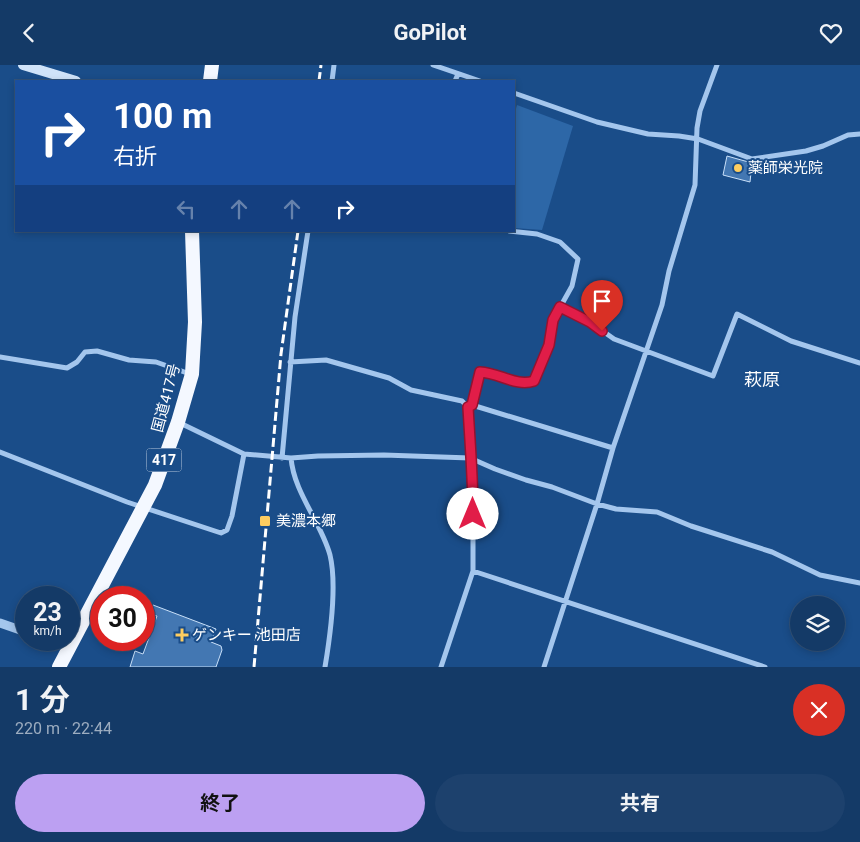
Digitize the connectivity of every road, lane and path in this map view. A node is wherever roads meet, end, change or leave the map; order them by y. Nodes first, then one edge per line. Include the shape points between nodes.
1 (23, 65) edge
2 (212, 65) edge
3 (334, 65) edge
4 (433, 65) edge
5 (718, 65) edge
6 (458, 74) junction
7 (73, 80) edge
8 (210, 80) edge
9 (332, 80) edge
10 (455, 80) edge
11 (477, 80) edge
12 (515, 93) edge
13 (860, 134) edge
14 (698, 139) junction
15 (192, 232) edge
16 (308, 232) edge
17 (515, 232) edge
18 (560, 307) junction
19 (647, 352) junction
20 (0, 359) edge
21 (290, 362) junction
22 (860, 363) edge
23 (192, 374) junction
24 (470, 406) junction
25 (178, 422) junction
26 (614, 448) junction
27 (0, 453) edge
28 (244, 454) junction
29 (282, 458) junction
30 (470, 458) junction
31 (291, 459) junction
32 (597, 504) junction
33 (142, 507) junction
34 (473, 571) junction
35 (860, 583) edge
36 (566, 601) junction
37 (0, 623) edge
38 (80, 624) edge
39 (15, 628) edge
40 (66, 651) edge
41 (59, 667) edge
42 (325, 667) edge
43 (441, 667) edge
44 (544, 667) edge
45 (765, 667) edge

1 - 7 main road
2 - 8 highway
3 - 9 street
4 - 6 street
5 - 14 street via 700,111
6 - 10 street
6 - 11 street
12 - 14 street via 597,123 648,134
13 - 14 street via 848,135 806,151 752,159
14 - 19 street via 695,185
15 - 23 highway, 国道417号 / 417 via 196,322
16 - 21 street
17 - 18 street via 537,234 560,242 578,259 572,286
18 - 19 street via 614,339
18 - 24 street via 534,381 524,384 480,372
19 - 22 street via 713,376 737,315 791,341
19 - 26 street
20 - 23 street via 67,368 85,352 98,351 129,360 156,362
21 - 24 street via 326,360 389,378 411,390 462,401
21 - 29 street
23 - 25 highway, 国道417号 / 417
24 - 26 street
24 - 30 street
25 - 28 street
25 - 33 highway, 国道417号 / 417 via 155,485
26 - 32 street
27 - 33 street
28 - 29 street
28 - 33 street via 227,530 221,533
29 - 31 street
30 - 31 street via 384,455
30 - 32 street
30 - 34 street via 473,474
31 - 42 street via 292,472 330,555 332,610
32 - 35 street via 657,512 772,553 820,575
32 - 36 street
33 - 38 highway, 国道417号 / 417
34 - 36 street
34 - 43 street
36 - 44 street
36 - 45 street
37 - 39 street
40 - 41 highway, 国道417号 / 417

